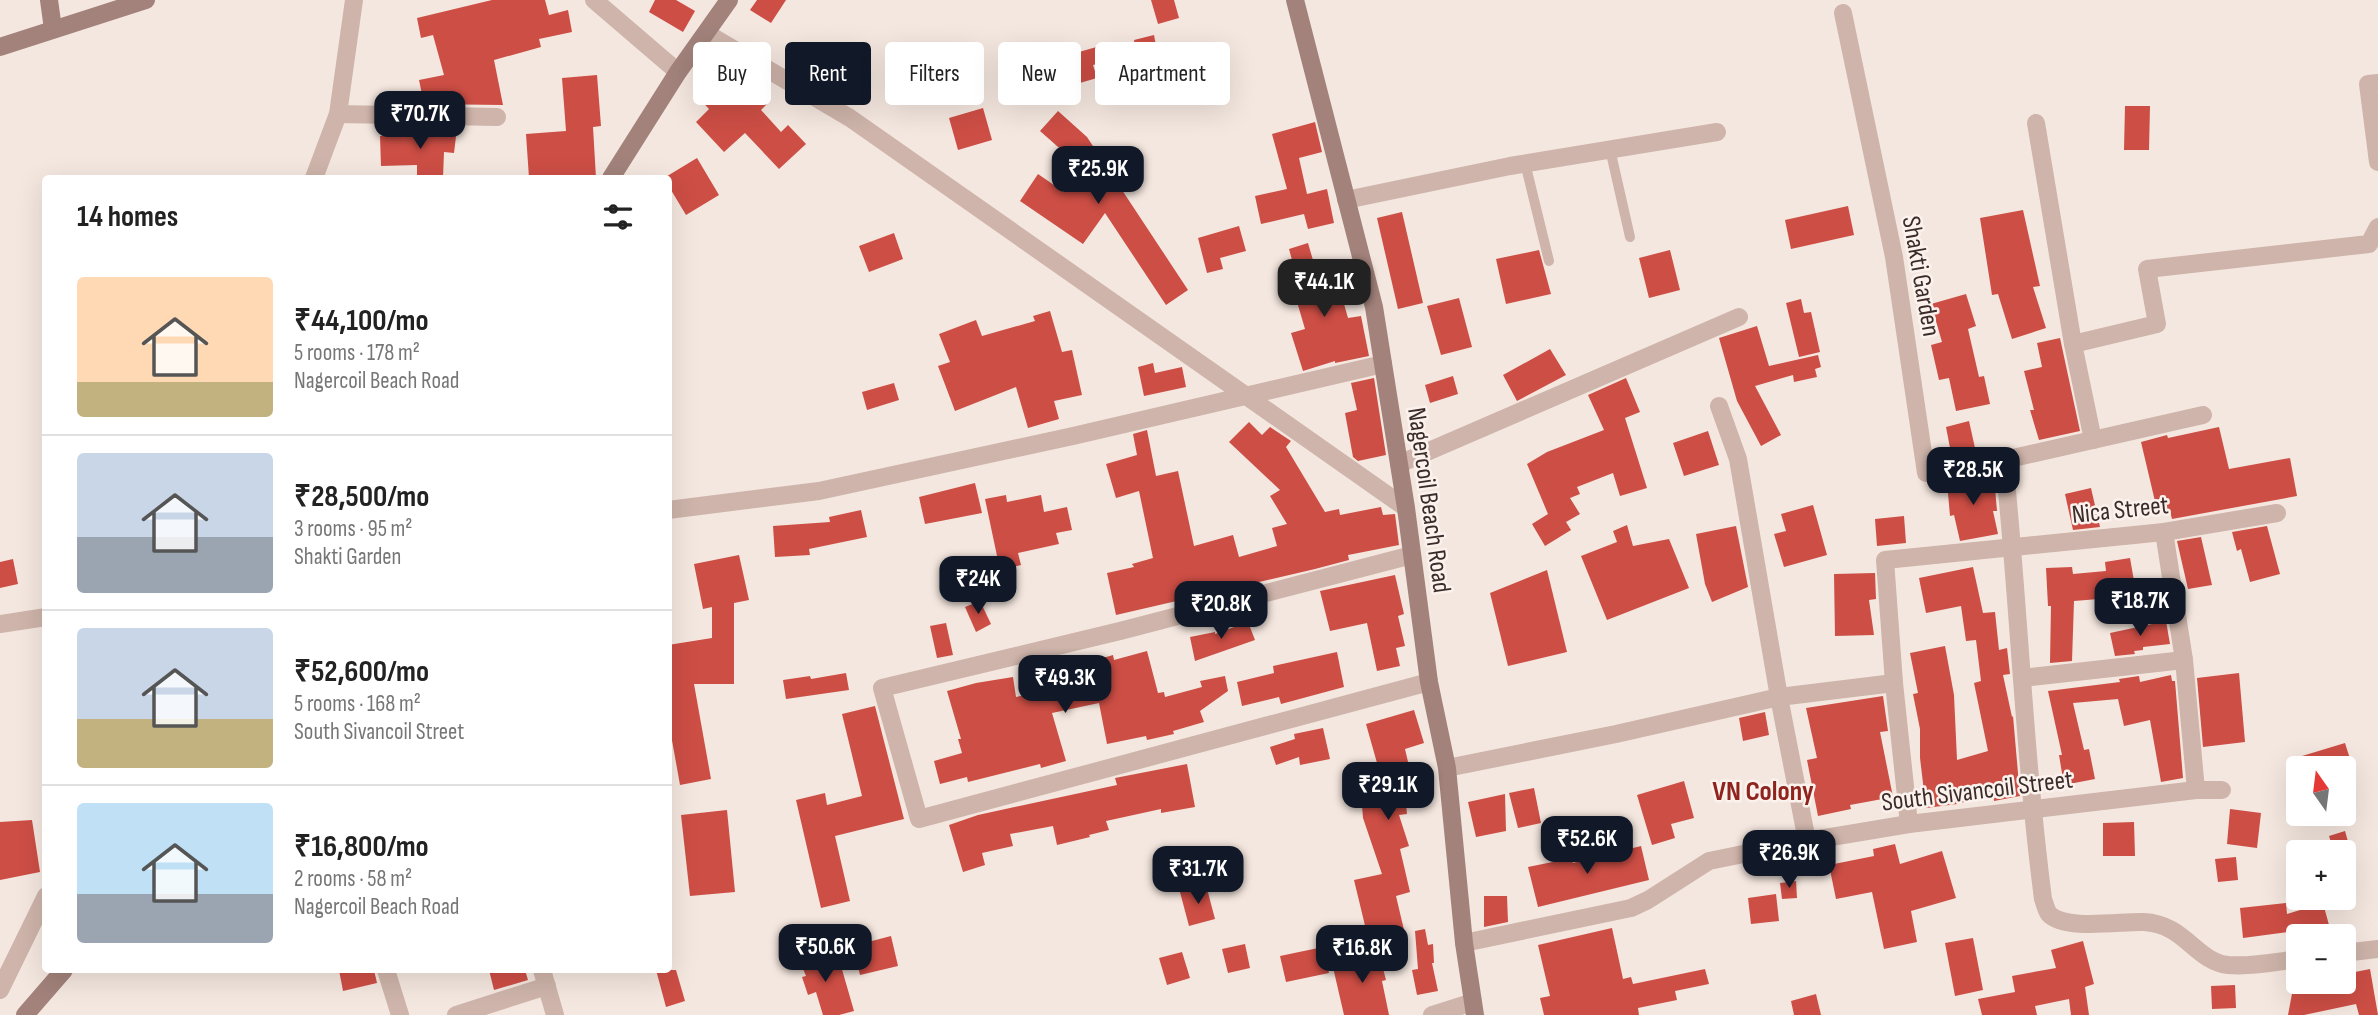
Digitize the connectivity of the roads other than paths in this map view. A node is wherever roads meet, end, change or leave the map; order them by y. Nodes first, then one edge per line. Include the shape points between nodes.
1 (49, 0) edge
2 (146, 0) edge
3 (354, 0) edge
4 (594, 0) edge
5 (729, 0) edge
6 (1295, 0) edge
7 (1843, 13) dead end
8 (53, 29) junction
9 (706, 33) junction
10 (0, 47) edge
11 (678, 72) junction
12 (2378, 83) edge
13 (338, 114) junction
14 (497, 117) dead end
15 (2036, 124) dead end
16 (1717, 132) dead end
17 (1611, 149) junction
18 (2378, 162) edge
19 (1525, 163) junction
20 (315, 175) edge
21 (613, 175) edge
22 (1346, 200) junction
23 (2378, 227) edge
24 (1630, 237) dead end
25 (1549, 261) dead end
26 (1739, 317) dead end
27 (2073, 344) junction
28 (1383, 364) junction
29 (1248, 396) junction
30 (1719, 406) dead end
31 (2203, 415) dead end
32 (2093, 440) junction
33 (2004, 460) junction
34 (1399, 464) junction
35 (1406, 508) junction
36 (672, 509) edge
37 (2277, 513) dead end
38 (2164, 531) junction
39 (2013, 546) junction
40 (1412, 555) junction
41 (42, 618) edge
42 (0, 624) edge
43 (2184, 660) junction
44 (2022, 678) junction
45 (1429, 682) junction
46 (1894, 683) junction
47 (1779, 697) junction
48 (1447, 768) junction
49 (2196, 790) junction
50 (2222, 790) dead end
51 (2031, 809) junction
52 (1909, 824) junction
53 (1807, 841) junction
54 (42, 904) edge
55 (1464, 943) junction
56 (2378, 949) edge
57 (2356, 952) edge
58 (2286, 960) edge
59 (61, 973) edge
60 (387, 973) edge
61 (544, 978) edge
62 (0, 990) edge
63 (1474, 1009) edge
64 (25, 1015) edge
65 (400, 1015) edge
66 (456, 1015) edge
67 (555, 1015) edge
68 (1432, 1015) edge

1 - 8 main road
2 - 8 main road
3 - 13 street
4 - 11 street
5 - 9 main road
6 - 22 main road, Nagercoil Beach Road
7 - 33 street, Shakti Garden via 1894,257 1926,472
8 - 10 main road
9 - 11 main road
9 - 29 street via 850,118
11 - 21 main road
12 - 18 street via 2368,84
13 - 14 street
13 - 20 street
15 - 27 street
16 - 17 street
17 - 19 street
17 - 24 lane
19 - 22 street
19 - 25 lane
22 - 28 main road, Nagercoil Beach Road via 1374,307
23 - 27 street via 2369,244 2147,269 2157,324
26 - 34 street
27 - 32 street
28 - 29 street
28 - 34 main road, Nagercoil Beach Road
29 - 35 street
29 - 36 street via 819,491
30 - 47 street via 1738,459
31 - 32 street
32 - 33 street
33 - 39 street
34 - 35 main road, Nagercoil Beach Road
35 - 40 main road, Nagercoil Beach Road
37 - 38 street, Nica Street
38 - 39 street, Nica Street
38 - 43 street
39 - 44 street
39 - 46 street, Nica Street via 1885,560
40 - 45 main road, Nagercoil Beach Road
40 - 45 street via 882,688 919,819
41 - 42 street
43 - 44 street
43 - 49 street
44 - 51 street
45 - 48 main road, Nagercoil Beach Road
46 - 47 street
46 - 52 street
47 - 48 street
47 - 53 street
48 - 55 main road, Nagercoil Beach Road
49 - 50 street, South Sivancoil Street
49 - 51 street, South Sivancoil Street
51 - 52 street, South Sivancoil Street
51 - 58 street via 2043,900 2050,916 2062,921 2164,926 2211,960 2228,965
52 - 53 street, South Sivancoil Street
53 - 55 street, South Sivancoil Street via 1709,861 1631,908
54 - 62 street
55 - 63 main road, Nagercoil Beach Road
56 - 57 street
59 - 64 main road
60 - 65 street
61 - 66 street
61 - 67 street
63 - 68 street

